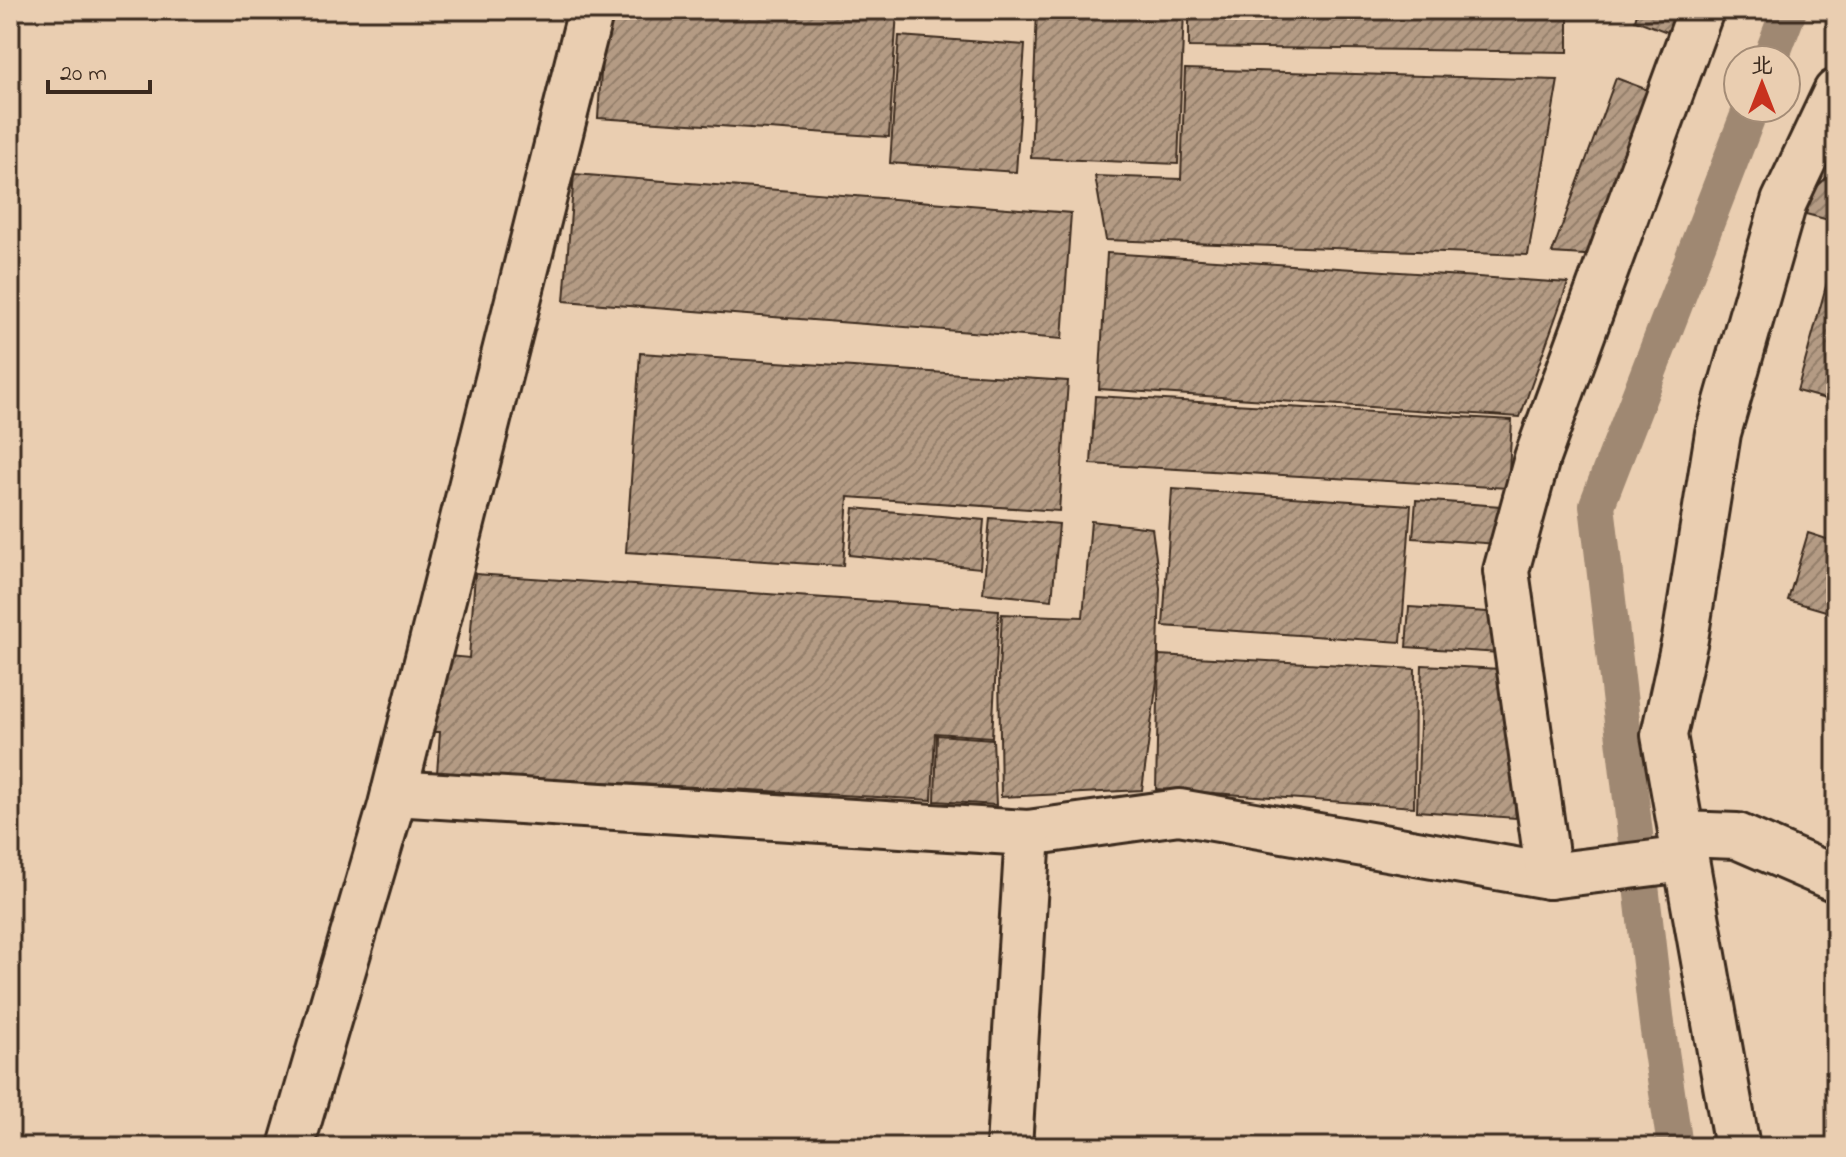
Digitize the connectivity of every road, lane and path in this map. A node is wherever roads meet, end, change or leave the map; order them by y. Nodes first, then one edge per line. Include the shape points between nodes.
1 (591, 10) edge
2 (1701, 10) edge
3 (1836, 92) edge
4 (394, 793) junction
5 (1028, 833) junction
6 (1673, 852) junction
7 (1549, 876) junction
8 (1836, 879) edge
9 (291, 1147) edge
10 (1009, 1147) edge
11 (1737, 1147) edge

1 - 4 street
2 - 7 street via 1537,458 1506,571
3 - 6 street via 1784,202 1718,433 1664,735
4 - 5 street
4 - 9 street
5 - 7 street via 1179,812
5 - 10 street
6 - 7 street
6 - 8 street via 1737,836
6 - 11 street

